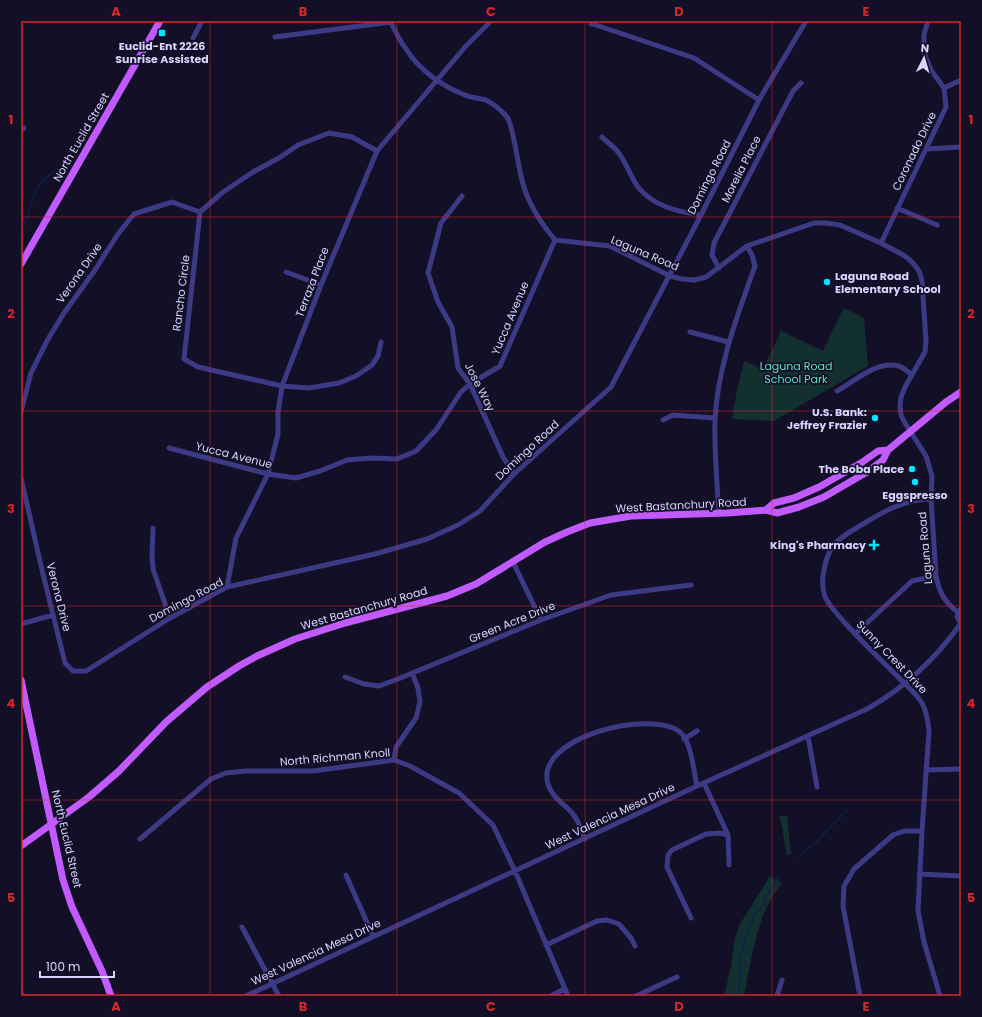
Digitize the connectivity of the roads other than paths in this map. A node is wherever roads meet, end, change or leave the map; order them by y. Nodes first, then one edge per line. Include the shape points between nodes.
1 (160, 21) edge
2 (202, 21) edge
3 (491, 21) edge
4 (592, 21) edge
5 (806, 21) edge
6 (928, 21) edge
7 (391, 22) edge
8 (276, 37) dead end
9 (192, 38) dead end
10 (961, 80) edge
11 (438, 81) junction
12 (801, 83) dead end
13 (944, 88) junction
14 (759, 100) junction
15 (602, 138) dead end
16 (961, 147) edge
17 (926, 149) junction
18 (377, 151) junction
19 (462, 196) dead end
20 (897, 208) junction
21 (200, 212) junction
22 (701, 216) junction
23 (938, 226) dead end
24 (555, 240) junction
25 (881, 243) junction
26 (747, 246) junction
27 (21, 264) edge
28 (719, 268) junction
29 (286, 272) dead end
30 (670, 276) junction
31 (321, 285) junction
32 (690, 332) dead end
33 (381, 342) dead end
34 (728, 342) junction
35 (912, 374) junction
36 (470, 384) junction
37 (282, 386) junction
38 (837, 390) dead end
39 (961, 392) edge
40 (21, 412) edge
41 (716, 418) junction
42 (663, 420) dead end
43 (910, 432) junction
44 (169, 448) dead end
45 (888, 450) junction
46 (268, 474) junction
47 (514, 474) junction
48 (21, 478) edge
49 (931, 499) junction
50 (766, 510) junction
51 (719, 513) junction
52 (153, 528) dead end
53 (513, 562) junction
54 (936, 576) junction
55 (691, 585) dead end
56 (227, 587) junction
57 (959, 611) edge
58 (53, 615) junction
59 (170, 618) junction
60 (541, 620) junction
61 (961, 623) edge
62 (21, 624) edge
63 (855, 634) junction
64 (73, 671) joint
65 (412, 673) junction
66 (345, 677) dead end
67 (21, 680) edge
68 (905, 684) junction
69 (697, 731) dead end
70 (808, 736) junction
71 (684, 739) junction
72 (394, 760) junction
73 (961, 769) edge
74 (927, 770) junction
75 (704, 783) junction
76 (696, 786) junction
77 (818, 787) dead end
78 (52, 824) junction
79 (922, 831) junction
80 (728, 835) junction
81 (140, 839) dead end
82 (585, 839) junction
83 (21, 846) edge
84 (730, 865) dead end
85 (515, 871) junction
86 (920, 874) junction
87 (346, 875) dead end
88 (961, 876) edge
89 (691, 918) dead end
90 (242, 927) dead end
91 (373, 936) junction
92 (546, 944) junction
93 (636, 946) dead end
94 (677, 977) dead end
95 (782, 980) dead end
96 (273, 984) junction
97 (564, 989) junction
98 (111, 996) edge
99 (246, 996) edge
100 (279, 996) edge
101 (551, 996) edge
102 (568, 996) edge
103 (636, 996) edge
104 (777, 996) edge
105 (860, 996) edge
106 (940, 996) edge

1 - 27 main road, North Euclid Street
2 - 9 street
3 - 11 street, Terraza Place
4 - 14 street via 591,24 694,58
5 - 14 street, Domingo Road
6 - 13 street via 924,34 924,53 931,70
7 - 8 street
7 - 11 street via 406,50 422,69
10 - 13 street
11 - 18 street, Terraza Place
11 - 24 street via 467,96 486,100 500,109 509,120 529,203 542,225
12 - 28 street, Morelia Place via 793,91 714,244 712,255
13 - 17 street, Coronado Drive via 946,107
14 - 22 street, Domingo Road
15 - 22 street via 618,152 638,187 652,199 668,209
16 - 17 street
17 - 20 street, Coronado Drive
18 - 21 street via 352,137 329,133 298,144 223,192
18 - 31 street, Terraza Place
19 - 36 street, Jose Way via 440,223 428,273 438,302 452,327 458,368
20 - 23 street
20 - 25 street, Coronado Drive
21 - 37 street, Rancho Circle via 184,360 198,367
21 - 40 street, Verona Drive via 172,202 134,214 48,339 31,373
22 - 30 street, Domingo Road
24 - 30 street, Laguna Road via 610,246
24 - 36 street, Yucca Avenue via 500,366
25 - 26 street, Laguna Road via 840,225 814,223
25 - 35 street, Laguna Road via 912,262 922,280 926,346 922,360
26 - 28 street, Laguna Road
26 - 34 street via 755,266
28 - 30 street, Laguna Road via 706,277 695,280
29 - 31 street
30 - 47 street, Domingo Road via 611,387
31 - 37 street, Terraza Place
32 - 34 street
33 - 37 street, Rancho Circle via 378,356 372,365 356,376 340,383 309,388
34 - 41 street
35 - 38 street via 900,366 885,365
35 - 43 street, Laguna Road via 901,397 900,406
36 - 46 street, Yucca Avenue via 461,392 436,430 410,454 397,459 347,460 296,478
36 - 47 street, Jose Way via 503,457
37 - 46 street, Terraza Place via 278,434
39 - 43 main road, West Bastanchury Road
41 - 42 street via 673,415
41 - 51 street
43 - 45 main road, West Bastanchury Road
43 - 49 street, Laguna Road via 930,468
44 - 46 street, Yucca Avenue
45 - 50 main road, West Bastanchury Road via 878,451 819,487 774,503
45 - 50 main road, West Bastanchury Road via 883,460 867,472 824,497 776,513
46 - 56 street, Terraza Place via 236,538
47 - 56 street, Domingo Road via 480,511 458,525 427,539 374,554
48 - 58 street, Verona Drive
49 - 54 street, Laguna Road
49 - 63 street, Sunny Crest Drive via 909,501 885,511 838,539 829,551 822,579 826,597 831,607
50 - 51 main road, West Bastanchury Road
51 - 53 main road, West Bastanchury Road via 631,516 590,523 545,542
52 - 59 street via 153,569
53 - 60 street
53 - 78 main road, West Bastanchury Road via 476,584 447,596 295,639 239,666 207,687 166,722 119,771
54 - 57 street, Laguna Road via 938,588 946,601
54 - 63 street via 912,581
55 - 60 street, Green Acre Drive via 611,595
56 - 59 street, Domingo Road
57 - 61 street via 957,617
58 - 62 street
58 - 64 street, Verona Drive via 65,664
59 - 64 street, Domingo Road via 86,671
60 - 65 street, Green Acre Drive
61 - 68 street, West Valencia Mesa Drive via 937,655
63 - 68 street, Sunny Crest Drive
65 - 66 street, Green Acre Drive via 379,686
65 - 72 street via 420,702 416,718 396,746
67 - 78 main road, North Euclid Street
68 - 70 street, West Valencia Mesa Drive via 886,699
68 - 74 street, Sunny Crest Drive via 923,705 927,718
69 - 71 street
70 - 75 street, West Valencia Mesa Drive
70 - 77 street
71 - 76 street via 689,748
71 - 82 street via 680,732 663,724 634,724 599,731 568,744 554,757 547,770 548,785 558,801 573,814
72 - 81 street, North Richman Knoll via 312,771 226,773 211,779
72 - 85 street, North Richman Knoll via 459,793 493,825
73 - 74 street
74 - 79 street, Sunny Crest Drive
75 - 76 street, West Valencia Mesa Drive
75 - 80 street
76 - 82 street, West Valencia Mesa Drive
78 - 83 main road, West Bastanchury Road
78 - 98 main road, North Euclid Street via 63,880 72,907
79 - 86 street, Sunny Crest Drive
79 - 105 street via 904,830 892,835 854,869 844,886 843,906
80 - 84 street
80 - 89 street via 706,834 672,850 668,855 667,867
82 - 85 street, West Valencia Mesa Drive
85 - 91 street, West Valencia Mesa Drive
85 - 92 street, North Richman Knoll
86 - 88 street
86 - 106 street, Sunny Crest Drive via 918,911
87 - 91 street
90 - 96 street
91 - 96 street, West Valencia Mesa Drive
92 - 93 street via 596,921 607,920 619,924
92 - 97 street, North Richman Knoll
94 - 103 street
95 - 104 street
96 - 99 street, West Valencia Mesa Drive
96 - 100 street
97 - 101 street
97 - 102 street, North Richman Knoll

